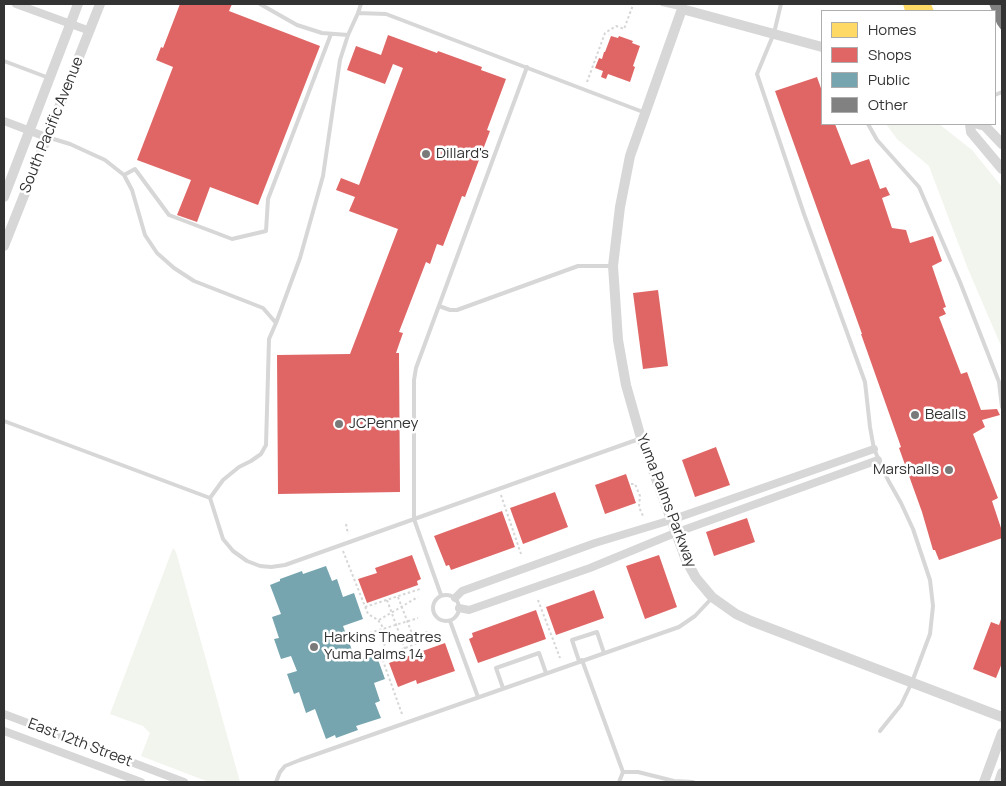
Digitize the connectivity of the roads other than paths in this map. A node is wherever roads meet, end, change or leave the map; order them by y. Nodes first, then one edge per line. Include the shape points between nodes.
1 (16, 4) edge
2 (78, 4) edge
3 (100, 4) edge
4 (260, 4) edge
5 (361, 4) edge
6 (662, 4) edge
7 (781, 4) edge
8 (684, 5) edge
9 (358, 13) junction
10 (71, 24) junction
11 (90, 31) junction
12 (331, 34) junction
13 (774, 34) junction
14 (348, 35) junction
15 (821, 47) edge
16 (4, 61) edge
17 (527, 67) junction
18 (50, 78) junction
19 (646, 113) junction
20 (4, 121) edge
21 (869, 125) edge
22 (970, 125) edge
23 (982, 125) edge
24 (29, 130) junction
25 (46, 137) junction
26 (1002, 144) edge
27 (1002, 169) edge
28 (124, 175) junction
29 (4, 197) edge
30 (4, 246) edge
31 (614, 266) junction
32 (439, 306) junction
33 (276, 323) junction
34 (1002, 407) edge
35 (4, 421) edge
36 (641, 438) junction
37 (874, 449) junction
38 (878, 460) junction
39 (210, 498) junction
40 (414, 520) junction
41 (671, 520) junction
42 (675, 533) junction
43 (441, 595) junction
44 (712, 597) junction
45 (455, 598) junction
46 (459, 608) junction
47 (450, 621) junction
48 (604, 652) junction
49 (580, 661) junction
50 (546, 673) junction
51 (912, 682) junction
52 (503, 688) junction
53 (478, 697) junction
54 (4, 714) edge
55 (1002, 717) edge
56 (4, 731) edge
57 (880, 731) dead end
58 (1002, 733) edge
59 (60, 735) junction
60 (54, 750) junction
61 (623, 772) junction
62 (1002, 772) edge
63 (141, 782) edge
64 (184, 782) edge
65 (276, 782) edge
66 (620, 782) edge
67 (693, 782) edge
68 (984, 782) edge
69 (998, 782) edge

1 - 10 street
2 - 10 street, South Pacific Avenue
3 - 11 street, South Pacific Avenue
4 - 12 lane via 297,25
5 - 9 lane
6 - 8 lane
7 - 13 lane
8 - 13 street
8 - 19 street, Yuma Palms Parkway
9 - 14 lane
9 - 17 lane via 386,14
10 - 11 street
10 - 18 street, South Pacific Avenue
11 - 25 street, South Pacific Avenue
12 - 14 lane
12 - 28 lane via 268,200 266,231 232,239 169,215 134,169
13 - 15 street
13 - 37 lane via 757,74 865,382
14 - 33 lane via 340,60 324,176 300,258
16 - 18 lane
17 - 19 lane
17 - 32 lane
18 - 24 street, South Pacific Avenue
19 - 31 street, Yuma Palms Parkway via 630,156 620,207
20 - 24 street
21 - 34 lane via 877,140 919,187 999,382
22 - 27 street via 971,132
23 - 26 street
24 - 25 street
24 - 29 street, South Pacific Avenue
25 - 28 lane via 106,160
25 - 30 street, South Pacific Avenue
28 - 33 lane via 132,190 145,235 157,253 194,281 263,308
31 - 32 lane via 578,266 457,310
31 - 36 street, Yuma Palms Parkway via 618,340
32 - 40 lane via 414,380
33 - 39 lane via 269,339 266,445 261,454 223,480
35 - 39 lane
36 - 40 lane
36 - 41 street, Yuma Palms Parkway
37 - 38 lane
37 - 41 street
38 - 42 street
38 - 51 lane via 913,529 930,580 933,606 930,634
39 - 40 lane via 223,539 233,551 260,566 285,565
40 - 43 lane
41 - 42 street, Yuma Palms Parkway
41 - 45 street via 595,543 462,591
42 - 44 street, Yuma Palms Parkway via 696,578
42 - 46 street via 590,568 469,610
43 - 45 lane
43 - 47 lane via 435,600 433,613 438,619
44 - 48 lane via 680,627
44 - 51 street, Yuma Palms Parkway via 751,622
45 - 46 lane
46 - 47 lane via 457,616
47 - 53 lane
48 - 49 lane
48 - 49 lane via 597,632 572,640
49 - 50 lane
49 - 61 lane
50 - 52 lane
50 - 52 lane via 539,653 496,668
51 - 55 street, Yuma Palms Parkway
51 - 57 lane via 901,705
52 - 53 lane
53 - 65 lane via 285,766
54 - 59 street, East 12th Street
56 - 60 street, East 12th Street
58 - 68 street
59 - 60 street
59 - 64 street, East 12th Street
60 - 63 street, East 12th Street
61 - 66 lane
61 - 67 lane
62 - 69 street

